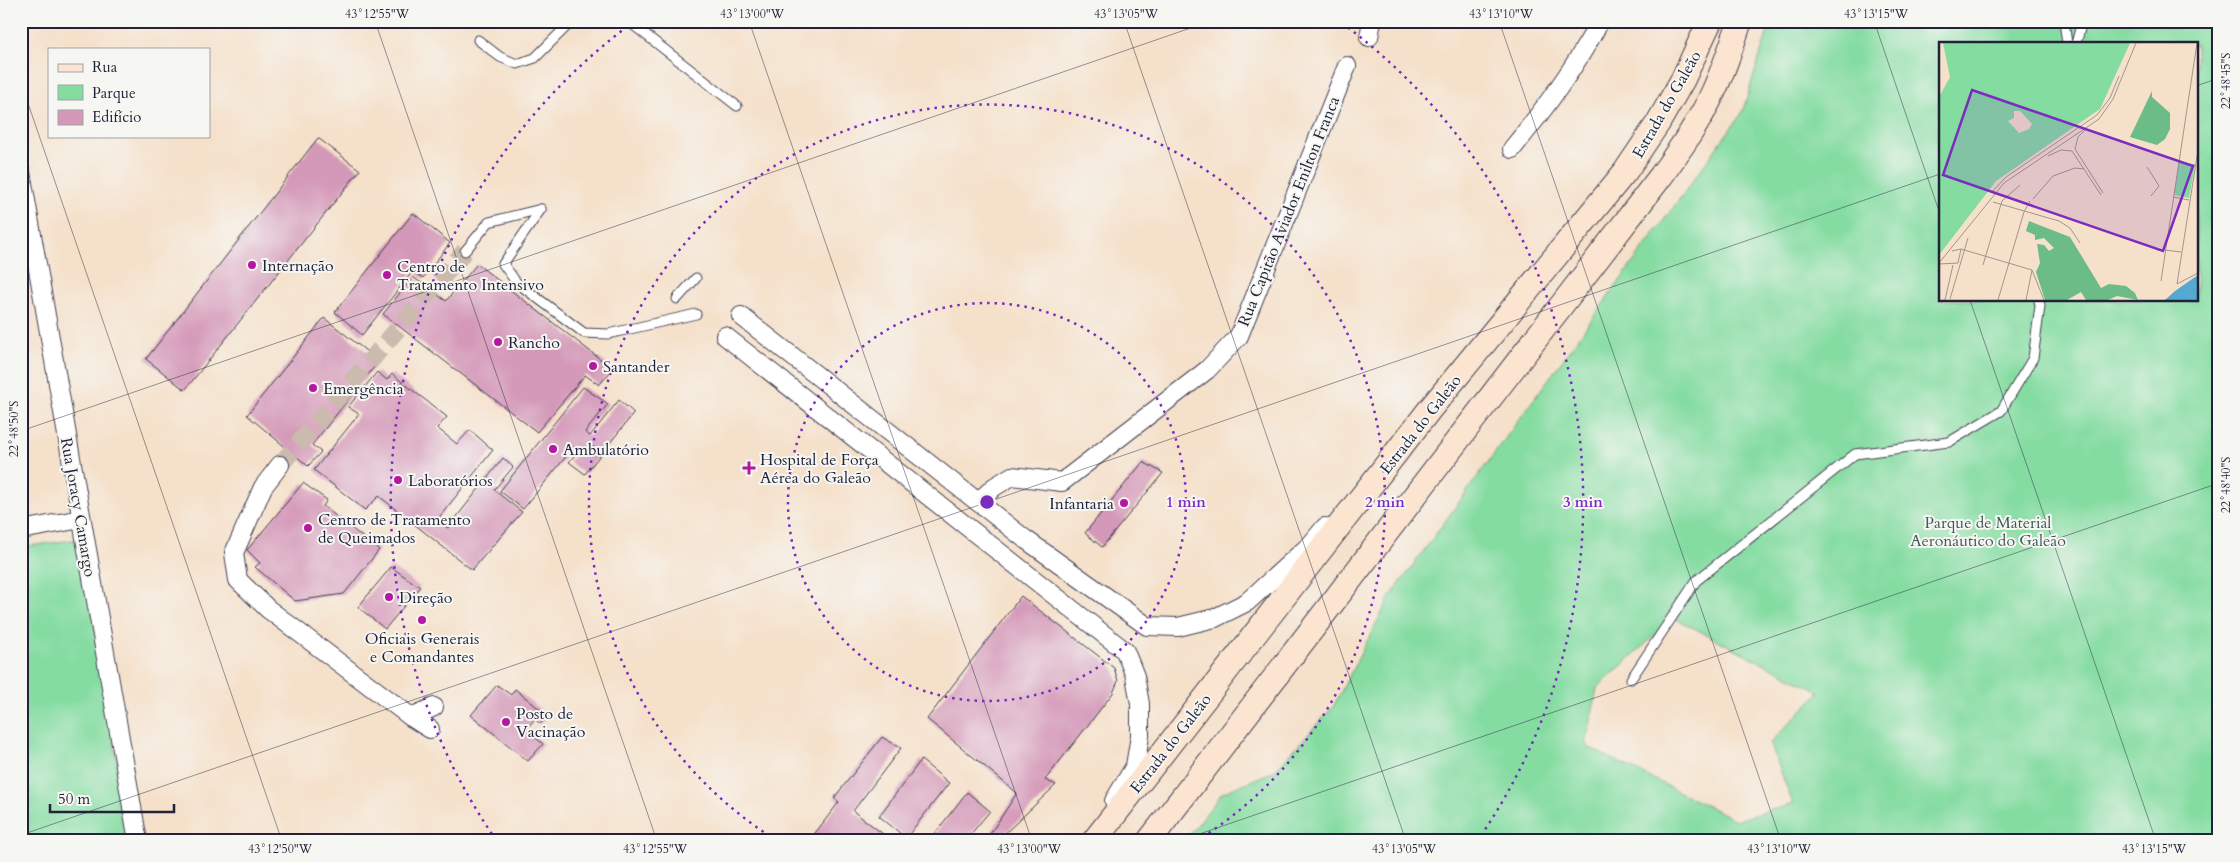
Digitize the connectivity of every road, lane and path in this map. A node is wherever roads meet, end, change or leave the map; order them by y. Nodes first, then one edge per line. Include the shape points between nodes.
1 (572, 21) edge
2 (628, 21) edge
3 (1600, 21) edge
4 (1710, 21) edge
5 (1740, 21) edge
6 (2064, 21) edge
7 (2082, 21) edge
8 (478, 40) dead end
9 (2067, 42) edge
10 (2077, 42) edge
11 (1346, 66) dead end
12 (738, 106) dead end
13 (1512, 149) dead end
14 (21, 172) edge
15 (465, 251) tunnel mouth
16 (696, 278) dead end
17 (677, 299) dead end
18 (2039, 301) edge
19 (696, 314) dead end
20 (741, 316) dead end
21 (725, 336) dead end
22 (1430, 409) junction
23 (280, 465) tunnel mouth
24 (978, 502) junction
25 (81, 519) junction
26 (21, 530) edge
27 (1631, 678) dead end
28 (434, 707) dead end
29 (411, 717) junction
30 (430, 730) dead end
31 (138, 841) edge
32 (1093, 841) edge
33 (1149, 841) edge

1 - 8 lane via 536,58 517,64 500,57
2 - 12 lane
3 - 13 street via 1552,100
4 - 22 main road, Estrada do Galeão via 1687,71 1626,172
5 - 33 main road, Estrada do Galeão via 1709,101 1661,176
6 - 9 lane
7 - 10 lane
11 - 24 street, Rua Capitão Aviador Enilton Franca via 1239,336 1207,370 1062,482 1012,476
14 - 25 street, Rua Joracy Camargo
15 - 19 lane via 489,222 540,209 503,264 516,282 584,333 608,334
16 - 17 lane
18 - 27 lane via 2033,358 2001,411 1949,442 1855,454 1696,581
20 - 24 street
21 - 32 street via 1125,651 1135,676 1140,704 1140,736 1134,766
22 - 24 street via 1311,544 1248,602 1215,618 1178,627 1147,626
22 - 32 main road, Estrada do Galeão
23 - 29 street via 263,487 234,553 238,580 268,609
25 - 26 street
25 - 31 street, Rua Joracy Camargo
28 - 29 street
29 - 30 street

